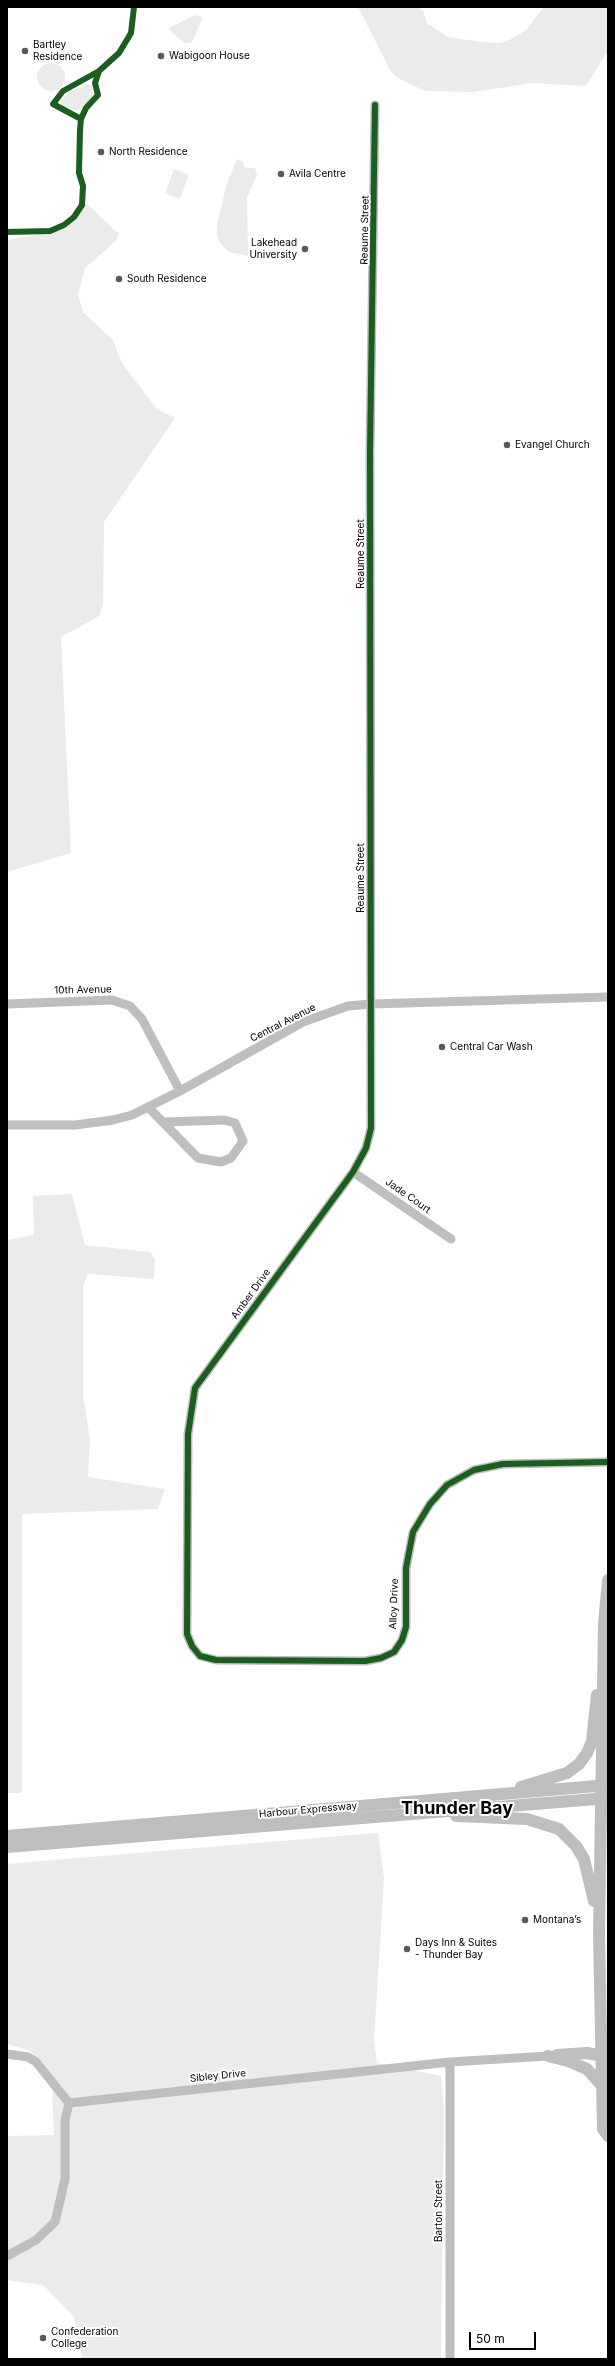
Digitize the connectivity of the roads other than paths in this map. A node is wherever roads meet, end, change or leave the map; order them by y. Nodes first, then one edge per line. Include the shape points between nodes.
1 (376, 105) dead end
2 (608, 997) edge
3 (7, 1004) edge
4 (371, 1004) junction
5 (180, 1091) junction
6 (148, 1107) junction
7 (165, 1122) junction
8 (7, 1125) edge
9 (353, 1172) junction
10 (451, 1239) dead end
11 (608, 1462) edge
12 (608, 1580) edge
13 (186, 1609) joint
14 (604, 1624) junction
15 (605, 1785) edge
16 (498, 1794) junction
17 (605, 1798) edge
18 (399, 1814) junction
19 (7, 1836) edge
20 (7, 1847) edge
21 (599, 1934) junction
22 (600, 1964) junction
23 (608, 2035) edge
24 (7, 2054) edge
25 (548, 2056) junction
26 (605, 2059) edge
27 (450, 2062) junction
28 (603, 2087) junction
29 (69, 2103) junction
30 (608, 2136) edge
31 (7, 2256) edge
32 (450, 2359) edge

1 - 4 street, Reaume Street via 370,452
2 - 4 street, Central Avenue
3 - 5 street, 10th Avenue via 112,1000 130,1006 142,1019
4 - 5 street, Central Avenue via 348,1006 303,1022
4 - 9 street, Amber Drive via 371,1128 366,1148
5 - 6 street, Central Avenue
6 - 7 street
6 - 8 street, Central Avenue via 132,1115 94,1123
7 - 7 street via 198,1158 222,1162 231,1158 243,1141 234,1123 224,1120
9 - 10 street, Jade Court
9 - 13 street, Amber Drive via 195,1388 188,1434
11 - 13 street, Alloy Drive via 502,1464 474,1470 446,1485 430,1504 413,1532 406,1568 406,1627 402,1640 394,1652 381,1658 365,1661 216,1660 200,1656 187,1634
12 - 14 main road
14 - 15 main road
14 - 16 main road via 592,1741 587,1753 579,1764 566,1773
15 - 16 main road, Harbour Expressway
15 - 17 main road
16 - 19 main road, Harbour Expressway
17 - 18 main road, Harbour Expressway
17 - 21 main road
18 - 20 main road, Harbour Expressway
18 - 21 main road via 527,1819 559,1829 576,1846 584,1859 591,1882
21 - 22 main road
22 - 23 main road
22 - 26 main road
24 - 29 street via 28,2057 36,2062
25 - 26 main road via 577,2052
25 - 27 street, Sibley Drive
25 - 28 main road via 587,2069
26 - 28 main road
27 - 29 street, Sibley Drive
27 - 32 street, Barton Street
28 - 30 main road via 603,2129
29 - 31 street via 65,2120 65,2179 55,2222 36,2240

